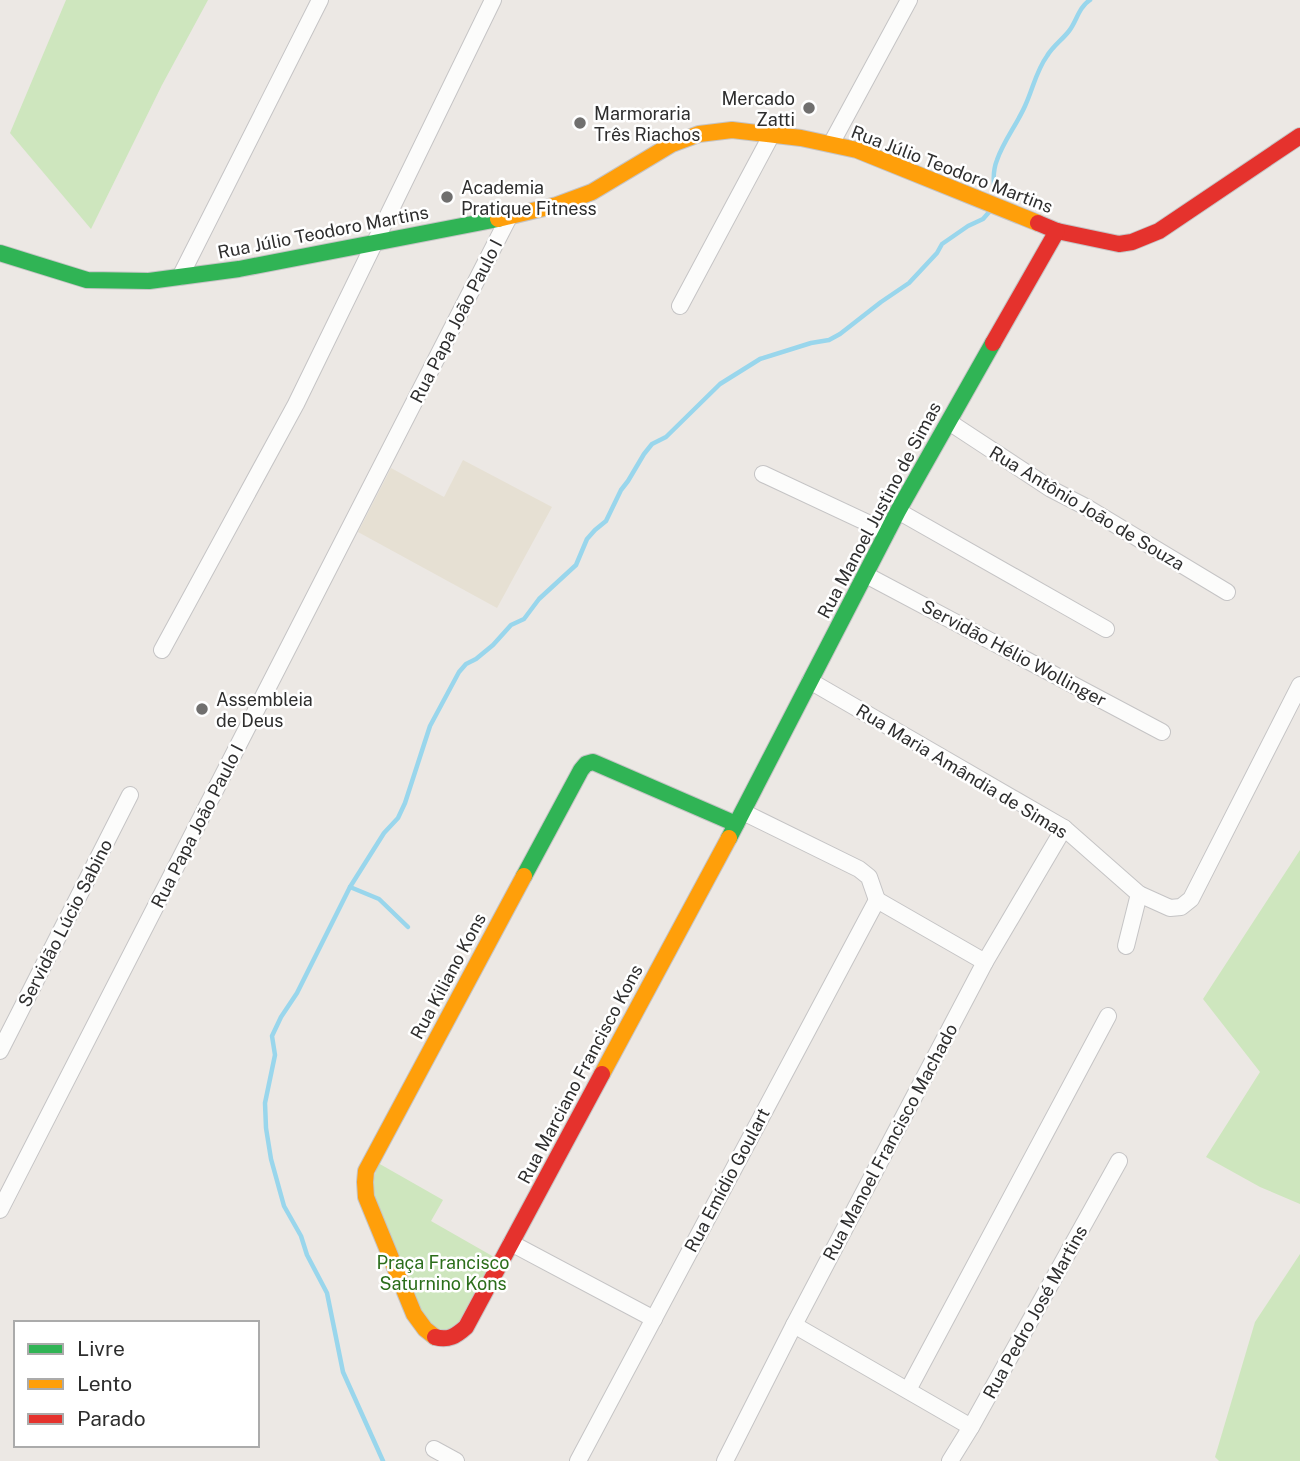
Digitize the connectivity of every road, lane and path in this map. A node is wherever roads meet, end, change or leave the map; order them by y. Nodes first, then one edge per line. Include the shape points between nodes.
1 (320, 0) edge
2 (493, 0) edge
3 (909, 0) edge
4 (772, 134) junction
5 (1300, 135) edge
6 (831, 144) junction
7 (509, 217) junction
8 (1057, 230) junction
9 (374, 243) junction
10 (0, 253) edge
11 (180, 277) junction
12 (680, 306) dead end
13 (948, 422) junction
14 (763, 474) dead end
15 (898, 511) junction
16 (887, 532) junction
17 (866, 575) junction
18 (1227, 592) dead end
19 (1106, 629) dead end
20 (162, 650) dead end
21 (810, 681) junction
22 (1300, 685) edge
23 (1161, 732) dead end
24 (130, 795) dead end
25 (739, 818) junction
26 (1064, 828) junction
27 (1139, 894) junction
28 (877, 900) junction
29 (1126, 946) dead end
30 (985, 962) junction
31 (1108, 1016) dead end
32 (0, 1051) edge
33 (1119, 1161) dead end
34 (0, 1210) edge
35 (511, 1243) junction
36 (654, 1319) junction
37 (794, 1325) junction
38 (453, 1338) joint
39 (908, 1390) junction
40 (971, 1427) junction
41 (434, 1449) dead end
42 (456, 1461) edge
43 (578, 1461) edge
44 (725, 1461) edge
45 (950, 1461) edge

1 - 11 street
2 - 9 street
3 - 6 street
4 - 6 street, Rua Júlio Teodoro Martins
4 - 7 street, Rua Júlio Teodoro Martins via 732,130 699,134 657,152 592,192
4 - 12 street
5 - 8 street, Rua Júlio Teodoro Martins via 1147,237 1119,244
6 - 8 street, Rua Júlio Teodoro Martins via 857,150
7 - 9 street, Rua Júlio Teodoro Martins
7 - 34 street, Rua Papa João Paulo I
8 - 13 street, Rua Manoel Justino de Simas
9 - 11 street, Rua Júlio Teodoro Martins
9 - 20 street via 296,404
10 - 11 street, Rua Júlio Teodoro Martins via 87,280
13 - 15 street, Rua Manoel Justino de Simas
13 - 18 street, Rua Antônio João de Souza via 1051,489
14 - 16 street
15 - 16 street, Rua Manoel Justino de Simas
15 - 19 street
16 - 17 street, Rua Manoel Justino de Simas
17 - 21 street, Rua Manoel Justino de Simas
17 - 23 street, Servidão Hélio Wollinger
21 - 25 street, Rua Manoel Justino de Simas
21 - 26 street, Rua Maria Amândia de Simas
22 - 27 street, Rua Maria Amândia de Simas via 1191,899 1170,908
24 - 32 street, Servidão Lúcio Sabino
25 - 28 street via 859,869 869,877
25 - 35 street, Rua Marciano Francisco Kons
25 - 38 street, Rua Kiliano Kons via 593,762 581,770 364,1177 366,1197 414,1314 429,1334
26 - 27 street, Rua Maria Amândia de Simas
26 - 30 street, Rua Manoel Francisco Machado
27 - 29 street
28 - 30 street
28 - 36 street, Rua Emídio Goulart
30 - 37 street, Rua Manoel Francisco Machado
31 - 39 street
33 - 40 street, Rua Pedro José Martins
35 - 36 street
35 - 38 street, Rua Marciano Francisco Kons via 466,1327
36 - 43 street, Rua Emídio Goulart
37 - 39 street
37 - 44 street, Rua Manoel Francisco Machado
39 - 40 street
40 - 45 street, Rua Pedro José Martins
41 - 42 street

